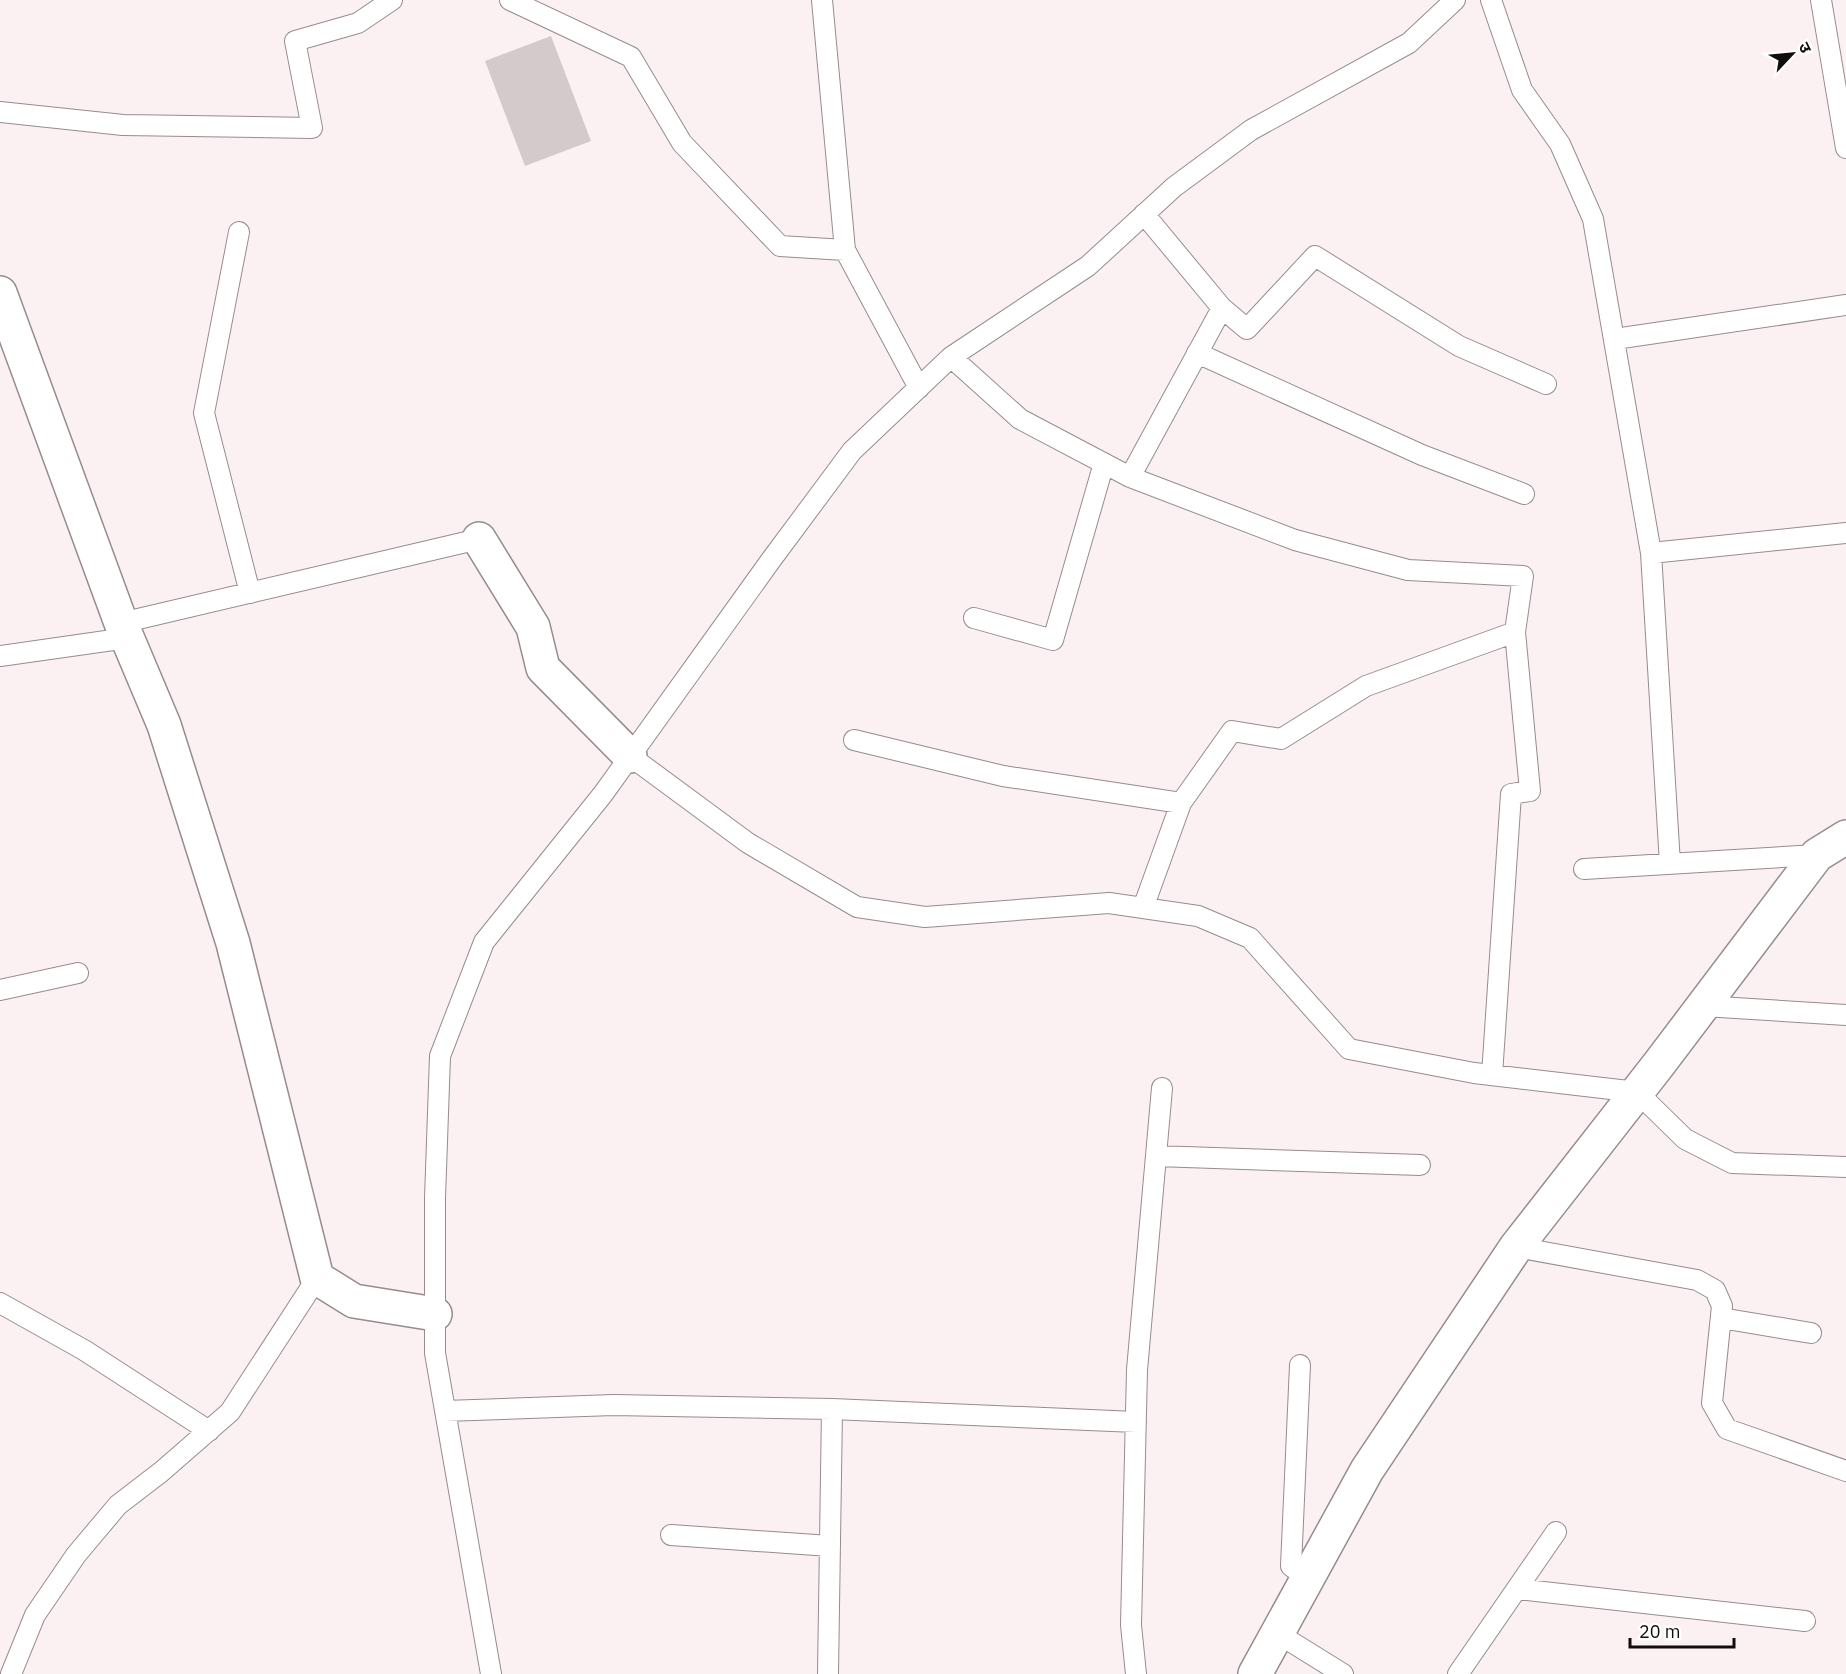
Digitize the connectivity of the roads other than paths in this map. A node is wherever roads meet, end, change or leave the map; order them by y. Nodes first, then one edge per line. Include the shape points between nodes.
1 (392, 0) edge
2 (510, 0) edge
3 (822, 0) edge
4 (1455, 0) edge
5 (1491, 0) edge
6 (1821, 0) edge
7 (1838, 60) edge
8 (0, 112) edge
9 (1846, 148) edge
10 (1144, 214) junction
11 (239, 232) dead end
12 (845, 249) junction
13 (0, 293) edge
14 (1846, 305) edge
15 (1222, 309) junction
16 (1614, 339) junction
17 (1197, 352) junction
18 (951, 357) junction
19 (1546, 384) dead end
20 (919, 388) junction
21 (1104, 463) junction
22 (1130, 477) junction
23 (1524, 494) dead end
24 (1846, 533) edge
25 (478, 539) joint
26 (1651, 553) junction
27 (250, 593) junction
28 (974, 618) dead end
29 (124, 631) junction
30 (1515, 632) junction
31 (0, 656) edge
32 (854, 740) dead end
33 (630, 756) junction
34 (1180, 802) junction
35 (1846, 837) edge
36 (1817, 855) junction
37 (1670, 864) junction
38 (1584, 869) dead end
39 (1143, 908) junction
40 (78, 974) dead end
41 (0, 990) edge
42 (1703, 1006) junction
43 (1846, 1015) edge
44 (1492, 1075) junction
45 (1162, 1088) dead end
46 (1637, 1092) junction
47 (1156, 1156) junction
48 (1420, 1165) dead end
49 (1846, 1167) edge
50 (1516, 1247) junction
51 (317, 1278) junction
52 (0, 1303) edge
53 (435, 1314) junction
54 (1720, 1318) junction
55 (1811, 1334) dead end
56 (1300, 1365) dead end
57 (832, 1408) junction
58 (445, 1411) junction
59 (1137, 1422) junction
60 (210, 1431) junction
61 (1846, 1471) edge
62 (1556, 1532) dead end
63 (671, 1535) dead end
64 (830, 1546) junction
65 (1307, 1578) junction
66 (1517, 1589) junction
67 (1805, 1622) dead end
68 (1277, 1633) junction
69 (11, 1674) edge
70 (491, 1674) edge
71 (828, 1674) edge
72 (1136, 1674) edge
73 (1255, 1674) edge
74 (1343, 1674) edge
75 (1458, 1674) edge

1 - 8 lane via 358,23 295,41 312,129 123,125
2 - 12 lane via 631,57 682,143 780,246
3 - 12 lane
4 - 10 lane via 1409,42 1251,130
5 - 16 lane via 1522,90 1560,144 1593,219
6 - 7 lane
7 - 9 lane
10 - 15 lane
10 - 18 lane via 1088,267
11 - 27 lane via 204,413
12 - 20 lane
13 - 29 street
14 - 16 lane
15 - 17 lane
15 - 19 lane via 1247,329 1315,256 1459,346
16 - 26 lane
17 - 22 lane
17 - 23 lane via 1422,455
18 - 20 lane
18 - 21 lane via 1020,419
20 - 33 lane via 852,451
21 - 22 lane
21 - 28 lane via 1053,640
22 - 30 lane via 1295,540 1408,570 1523,576
24 - 26 lane
25 - 27 lane
25 - 33 street via 532,627 543,668
26 - 37 lane
27 - 29 lane
29 - 31 lane
29 - 51 street via 164,725 233,943
30 - 34 lane via 1366,686 1281,740 1232,731
30 - 44 lane via 1530,791 1511,794
32 - 34 lane via 1003,776
33 - 39 lane via 748,843 857,907 925,917 1109,903
33 - 53 lane via 484,942 440,1056
34 - 39 lane
35 - 36 street
36 - 37 lane
36 - 42 street
37 - 38 lane
39 - 44 lane via 1198,916 1250,938 1349,1048
40 - 41 lane
42 - 43 lane
42 - 46 street
44 - 46 lane
45 - 47 lane
46 - 49 lane via 1685,1139 1732,1163
46 - 50 street
47 - 48 lane
47 - 59 lane via 1137,1370
50 - 54 lane via 1697,1280 1715,1290 1722,1306
50 - 65 street via 1367,1470
51 - 53 street via 354,1301
51 - 60 lane via 230,1412
52 - 60 lane via 84,1350
53 - 58 lane via 435,1353
54 - 55 lane
54 - 61 lane via 1712,1403 1727,1429
56 - 65 lane via 1292,1566
57 - 58 lane via 613,1405
57 - 59 lane
57 - 64 lane
58 - 70 lane
59 - 72 lane via 1131,1625
60 - 69 lane via 118,1505 76,1555 35,1615
62 - 66 lane
63 - 64 lane
64 - 71 lane
65 - 68 street
66 - 67 lane
66 - 75 lane
68 - 73 street
68 - 74 lane

